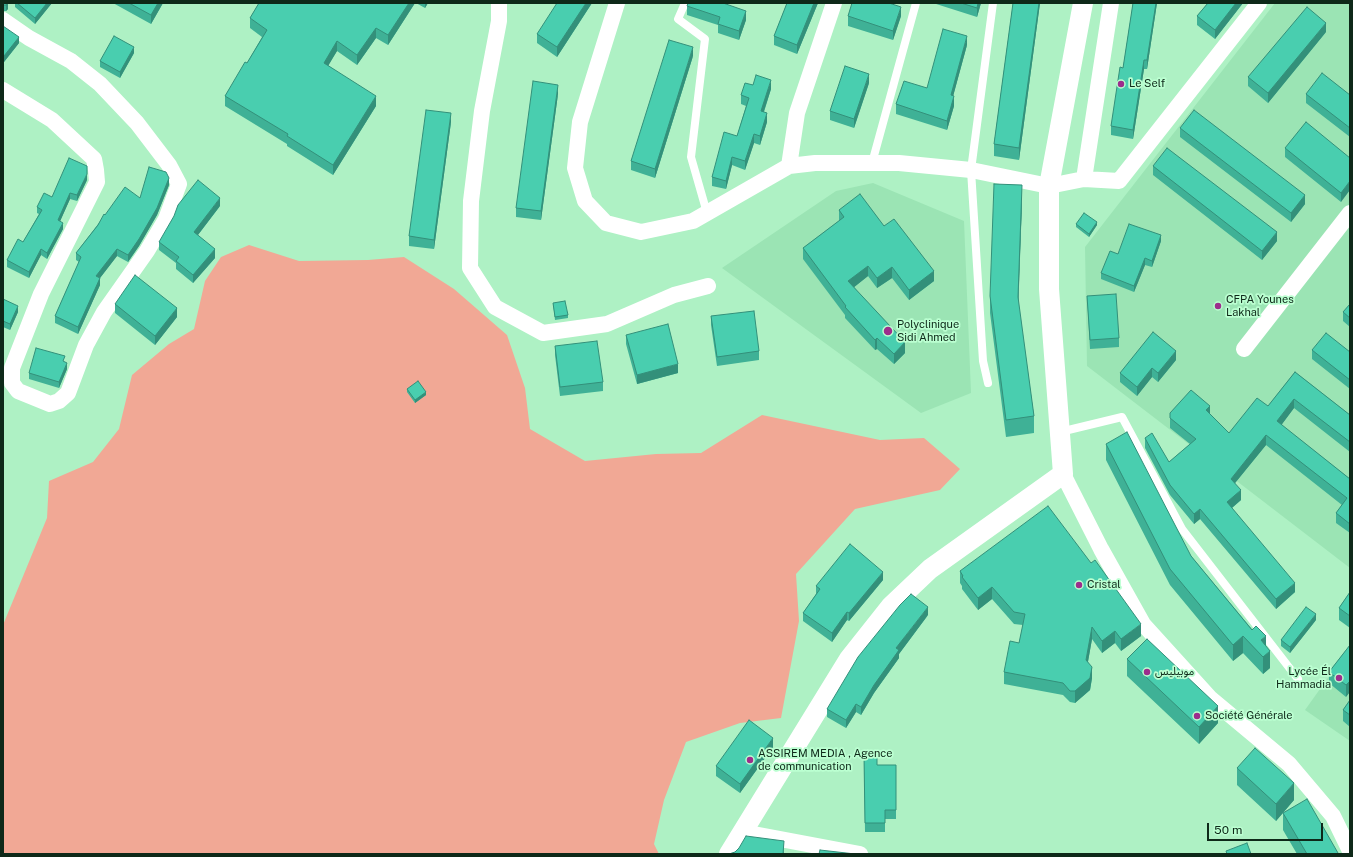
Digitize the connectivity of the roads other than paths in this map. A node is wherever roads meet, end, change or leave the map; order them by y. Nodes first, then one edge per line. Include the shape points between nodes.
1 (499, 3) edge
2 (617, 3) edge
3 (685, 3) edge
4 (834, 3) edge
5 (916, 3) edge
6 (993, 3) edge
7 (1083, 3) edge
8 (1111, 3) edge
9 (1259, 3) edge
10 (3, 20) edge
11 (3, 90) edge
12 (872, 163) junction
13 (788, 166) junction
14 (971, 170) junction
15 (1084, 179) junction
16 (1049, 186) junction
17 (707, 213) junction
18 (1350, 213) edge
19 (708, 286) dead end
20 (1244, 349) dead end
21 (8, 383) edge
22 (988, 383) dead end
23 (1060, 432) junction
24 (1062, 474) junction
25 (1298, 679) dead end
26 (743, 832) junction
27 (1350, 851) edge
28 (729, 854) edge
29 (860, 854) edge

1 - 19 street via 499,21 482,111 471,201 470,268 495,307 543,333 606,324 674,295
2 - 17 street via 580,122 575,168 585,201 606,223 642,232 694,221
3 - 17 lane via 678,19 705,39 691,157
4 - 13 street via 797,113
5 - 12 lane
6 - 14 lane
7 - 16 street
8 - 15 street
9 - 15 street via 1119,181
10 - 21 street via 71,61 100,84 137,123 169,165 179,184 166,219 148,251 104,312 86,345 68,392 50,404 18,391
11 - 21 street via 52,120 94,159 97,182 41,294
12 - 13 street via 815,163
12 - 14 street
13 - 17 street
14 - 16 street
14 - 22 lane via 981,338
15 - 16 street
16 - 23 street via 1049,289
18 - 20 street
23 - 24 street
23 - 25 lane via 1122,417 1182,529
24 - 26 street via 930,569 891,606 849,659
24 - 27 street via 1142,624 1212,699 1289,764 1333,816
26 - 28 street
26 - 29 street

